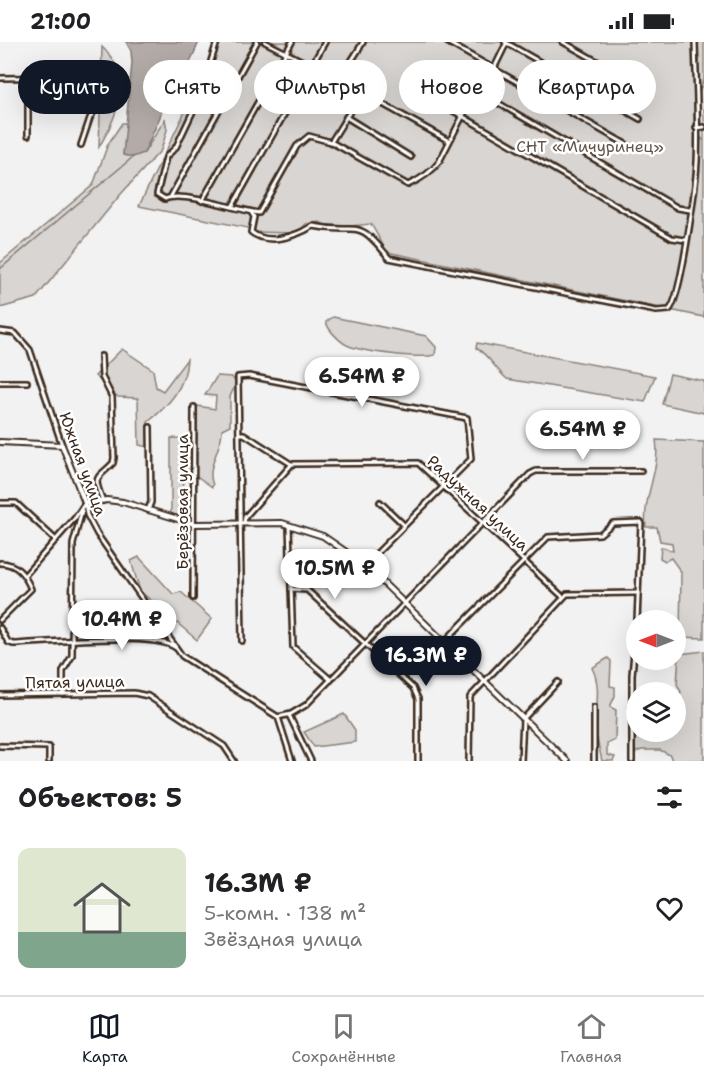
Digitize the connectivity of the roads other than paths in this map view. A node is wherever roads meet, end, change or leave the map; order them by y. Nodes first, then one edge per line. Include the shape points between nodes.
1 (217, 42) edge
2 (257, 42) edge
3 (265, 42) edge
4 (292, 42) edge
5 (325, 42) edge
6 (363, 42) edge
7 (447, 42) edge
8 (506, 42) edge
9 (563, 42) edge
10 (695, 42) edge
11 (286, 53) junction
12 (211, 60) edge
13 (299, 60) edge
14 (314, 60) edge
15 (353, 60) edge
16 (478, 60) edge
17 (498, 60) edge
18 (595, 60) edge
19 (505, 75) edge
20 (0, 78) edge
21 (18, 78) edge
22 (696, 97) junction
23 (704, 97) edge
24 (387, 106) edge
25 (505, 109) edge
26 (27, 114) edge
27 (92, 114) edge
28 (192, 114) edge
29 (284, 114) edge
30 (348, 114) edge
31 (462, 115) joint
32 (346, 117) junction
33 (640, 119) dead end
34 (704, 127) edge
35 (696, 128) junction
36 (27, 135) dead end
37 (449, 141) junction
38 (331, 142) junction
39 (81, 145) dead end
40 (629, 146) dead end
41 (411, 157) dead end
42 (171, 196) junction
43 (202, 201) junction
44 (232, 207) junction
45 (690, 210) junction
46 (251, 212) junction
47 (686, 240) junction
48 (0, 331) edge
49 (101, 356) dead end
50 (0, 382) edge
51 (27, 382) dead end
52 (194, 407) dead end
53 (150, 427) dead end
54 (239, 434) junction
55 (0, 442) edge
56 (62, 445) junction
57 (292, 464) junction
58 (641, 471) dead end
59 (444, 487) junction
60 (103, 501) junction
61 (380, 502) dead end
62 (0, 503) edge
63 (85, 503) junction
64 (148, 510) junction
65 (82, 511) junction
66 (242, 523) junction
67 (483, 523) junction
68 (194, 524) junction
69 (289, 524) junction
70 (403, 525) junction
71 (56, 540) junction
72 (523, 561) junction
73 (0, 563) edge
74 (365, 565) junction
75 (25, 575) junction
76 (291, 589) junction
77 (638, 592) junction
78 (562, 597) junction
79 (193, 598) dead end
80 (404, 603) junction
81 (637, 610) edge
82 (0, 620) edge
83 (0, 628) edge
84 (72, 640) junction
85 (242, 641) dead end
86 (367, 642) junction
87 (444, 642) junction
88 (177, 649) junction
89 (632, 670) edge
90 (331, 680) junction
91 (483, 680) junction
92 (558, 682) dead end
93 (63, 694) junction
94 (0, 695) edge
95 (594, 707) dead end
96 (289, 715) junction
97 (278, 717) junction
98 (523, 719) junction
99 (0, 746) edge
100 (49, 761) edge
101 (234, 761) edge
102 (292, 761) edge
103 (311, 761) edge
104 (418, 761) edge
105 (469, 761) edge
106 (521, 761) edge
107 (567, 761) edge
108 (594, 761) edge
109 (632, 761) edge

1 - 12 street
2 - 42 street
3 - 11 street
4 - 11 street
5 - 14 street
6 - 15 street
7 - 16 street
8 - 17 street
8 - 33 street
9 - 18 street
10 - 22 street
11 - 13 street
11 - 43 street
19 - 40 street
20 - 21 street
22 - 23 street
22 - 35 street
24 - 37 street
25 - 45 street via 678,208
26 - 36 street
27 - 39 street
28 - 42 street via 176,147 166,157 159,182 157,194
29 - 44 street
30 - 32 street
31 - 37 street
31 - 47 street via 672,238
32 - 38 street
32 - 41 street
34 - 35 street
35 - 45 street via 697,162
37 - 38 street via 433,171 408,185
38 - 46 street via 309,136 301,140 259,213
42 - 43 street
43 - 44 street
44 - 46 street
45 - 47 street
46 - 47 street via 251,232 257,237 293,238 313,226 329,230 359,228 369,233 389,258 656,311 669,310 674,305
48 - 56 street, Южная улица via 15,333 30,350
49 - 60 street via 102,377 112,397 114,447 113,463 101,472 97,482
50 - 51 street
52 - 68 street, Берёзовая улица
53 - 64 street
54 - 57 street
54 - 59 street via 241,375 464,417 469,422 471,459
54 - 66 street
55 - 56 street
56 - 63 street, Южная улица
57 - 59 street, Радужная улица via 411,462 422,465
57 - 66 street
58 - 67 street via 536,471
59 - 67 street, Радужная улица
59 - 70 street
60 - 63 street
60 - 64 street
61 - 70 street
62 - 71 street via 16,503
63 - 65 street
63 - 88 street, Южная улица via 97,534
64 - 68 street
65 - 71 street
65 - 84 street via 73,544
66 - 68 street
66 - 69 street
66 - 85 street
67 - 72 street, Радужная улица
67 - 80 street
68 - 79 street, Берёзовая улица
69 - 74 street via 323,536
69 - 76 street
70 - 74 street
71 - 75 street
72 - 77 street via 548,537 600,534 614,523 641,522
72 - 78 street, Радужная улица
72 - 87 street
73 - 75 street via 9,563
74 - 80 street
75 - 82 street via 31,589
76 - 86 street via 307,590
76 - 90 street via 293,647
77 - 78 street via 589,592
77 - 81 street
78 - 91 street
80 - 86 street
80 - 87 street
83 - 84 street via 13,644
84 - 88 street via 151,641 169,643
84 - 93 street via 72,656 63,671
86 - 90 street
86 - 104 street via 417,693
87 - 91 street
88 - 97 street, Южная улица via 182,656
89 - 109 street
90 - 96 street via 306,705
91 - 98 street
91 - 105 street via 469,701
92 - 98 street
93 - 94 street, Пятая улица
93 - 101 street, Пятая улица via 148,696 224,746
95 - 108 street
96 - 97 street
96 - 103 street
97 - 102 street
98 - 106 street
98 - 107 street
99 - 100 street via 49,747

